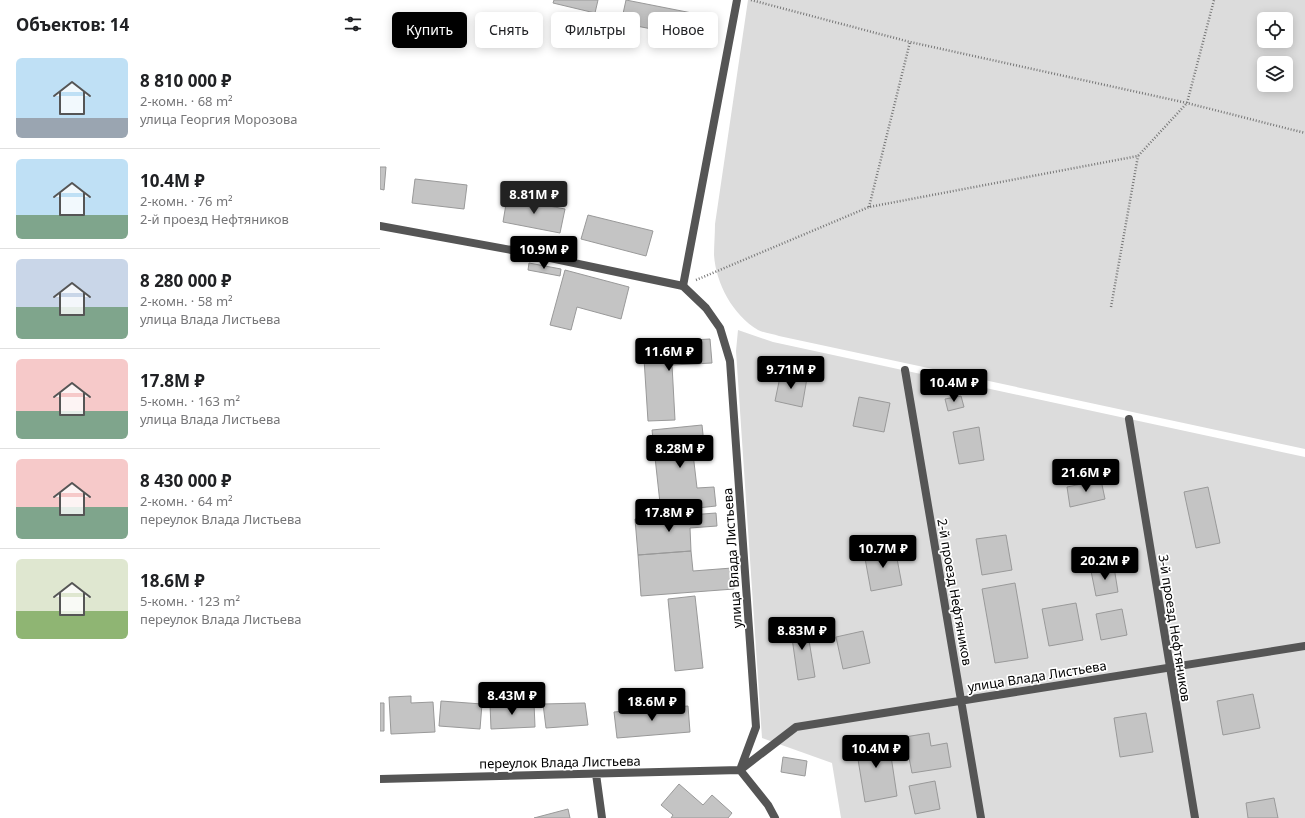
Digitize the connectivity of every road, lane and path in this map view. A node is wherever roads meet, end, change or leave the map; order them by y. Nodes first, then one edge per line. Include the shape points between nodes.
1 (737, 0) edge
2 (751, 0) edge
3 (1214, 0) edge
4 (910, 42) junction
5 (1186, 103) junction
6 (1305, 133) edge
7 (1138, 156) junction
8 (869, 207) junction
9 (380, 226) edge
10 (683, 286) junction
11 (1111, 307) dead end
12 (905, 370) dead end
13 (1129, 419) dead end
14 (1305, 646) edge
15 (1170, 667) junction
16 (961, 701) junction
17 (740, 770) junction
18 (596, 774) junction
19 (380, 779) edge
20 (602, 818) edge
21 (775, 818) edge
22 (981, 818) edge
23 (1194, 818) edge

1 - 10 street
2 - 4 path
3 - 5 path
4 - 5 path
4 - 8 path
5 - 6 path
5 - 7 path
7 - 8 path
7 - 11 path
8 - 10 path
9 - 10 street via 565,260
10 - 17 street, улица Влада Листьева via 706,308 720,328 730,361 756,727
12 - 16 street, 2-й проезд Нефтяников
13 - 15 street, 3-й проезд Нефтяников
14 - 15 street, улица Влада Листьева
15 - 16 street, улица Влада Листьева
15 - 23 street, 3-й проезд Нефтяников
16 - 17 street, улица Влада Листьева via 796,727
16 - 22 street, 2-й проезд Нефтяников
17 - 18 street, переулок Влада Листьева
17 - 21 street via 768,805
18 - 19 street, переулок Влада Листьева
18 - 20 street

